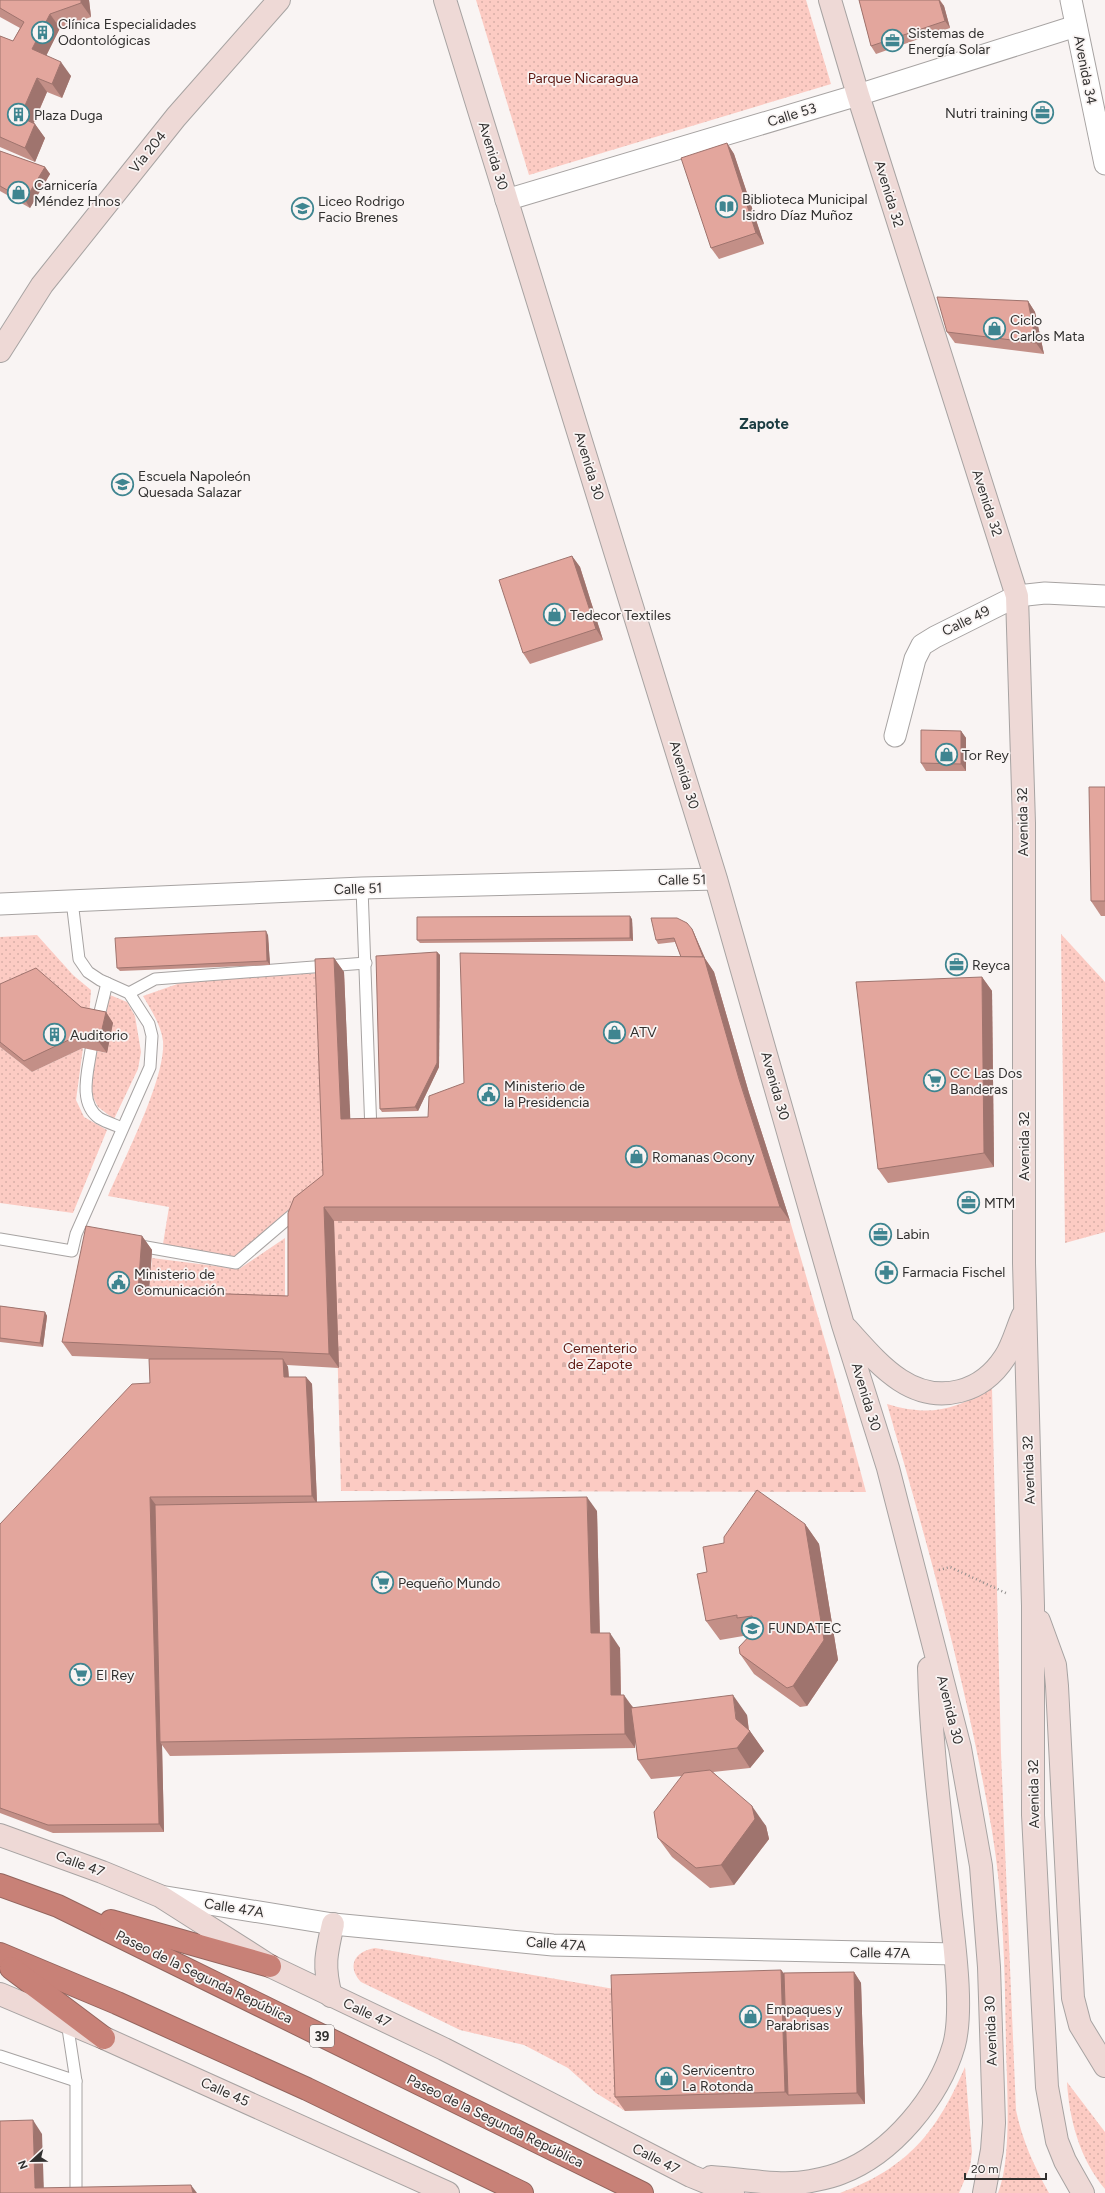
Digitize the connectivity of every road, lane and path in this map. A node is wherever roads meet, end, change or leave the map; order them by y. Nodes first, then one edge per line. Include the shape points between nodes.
1 (280, 0) edge
2 (445, 0) edge
3 (830, 0) edge
4 (1072, 0) edge
5 (1076, 26) junction
6 (858, 95) junction
7 (1104, 156) edge
8 (506, 200) junction
9 (0, 351) edge
10 (1017, 596) junction
11 (1105, 596) edge
12 (895, 736) dead end
13 (716, 879) junction
14 (362, 888) junction
15 (72, 900) junction
16 (0, 904) edge
17 (366, 963) junction
18 (107, 983) junction
19 (129, 994) junction
20 (98, 1020) edge
21 (91, 1050) edge
22 (122, 1128) junction
23 (371, 1133) edge
24 (308, 1201) edge
25 (76, 1234) junction
26 (91, 1237) edge
27 (0, 1239) edge
28 (122, 1243) edge
29 (1026, 1308) junction
30 (843, 1325) junction
31 (916, 1576) junction
32 (1033, 1606) junction
33 (932, 1641) junction
34 (0, 1835) edge
35 (0, 1885) edge
36 (160, 1896) junction
37 (58, 1906) junction
38 (333, 1924) junction
39 (0, 1954) edge
40 (955, 1954) junction
41 (0, 1960) edge
42 (270, 1966) junction
43 (0, 1994) edge
44 (332, 1996) junction
45 (67, 2022) junction
46 (104, 2038) junction
47 (0, 2056) edge
48 (1105, 2066) edge
49 (76, 2082) junction
50 (690, 2176) junction
51 (76, 2193) edge
52 (448, 2193) edge
53 (522, 2193) edge
54 (642, 2193) edge
55 (734, 2193) edge
56 (984, 2193) edge
57 (1083, 2193) edge

1 - 9 main road, Vía 204 via 176,117 42,285
2 - 8 main road, Avenida 30
3 - 6 main road, Avenida 32
4 - 5 street, Avenida 34
5 - 6 street, Calle 53
5 - 7 street, Avenida 34
6 - 8 street, Calle 53
6 - 10 main road, Avenida 32
8 - 13 main road, Avenida 30
10 - 11 street, Calle 49 via 1045,593
10 - 12 street, Calle 49 via 922,645 915,659
10 - 29 main road, Avenida 32 via 1024,823
13 - 14 street, Calle 51
13 - 30 main road, Avenida 30
14 - 15 street, Calle 51
14 - 17 lane
15 - 16 street, Calle 51
15 - 18 lane via 79,959 88,972
17 - 19 lane via 155,979
17 - 23 lane
18 - 19 lane
18 - 20 lane
19 - 22 lane via 149,1024 152,1049 150,1067
21 - 22 lane via 86,1092 88,1103 99,1117
22 - 25 lane
24 - 28 lane via 236,1263
25 - 26 lane
25 - 27 lane via 72,1251
29 - 30 main road via 1006,1356 997,1368 984,1381 950,1394 920,1391 903,1383 873,1358
29 - 32 main road, Avenida 32
30 - 31 main road, Avenida 30 via 888,1468
31 - 32 path via 950,1567
31 - 33 main road, Avenida 30
32 - 48 main road via 1054,1665 1057,1686 1073,1998 1080,2025
32 - 57 main road, Avenida 32 via 1033,1815 1048,2087 1057,2141
33 - 40 main road via 930,1676
33 - 56 main road, Avenida 30 via 960,1748 980,1866 989,1967 994,2108 992,2150
34 - 36 main road, Calle 47
35 - 37 highway, Paseo de la Segunda República / 39
36 - 38 street, Calle 47A
36 - 42 main road, Calle 47
37 - 42 highway
37 - 54 highway, Paseo de la Segunda República / 39
38 - 40 street, Calle 47A via 553,1945
38 - 44 main road via 326,1954 325,1975
39 - 53 highway via 117,2003 307,2089
40 - 50 main road via 957,2007 954,2044 944,2072 929,2097 911,2123 892,2140 869,2158 842,2173 809,2181 780,2182
41 - 46 highway
42 - 44 main road, Calle 47
43 - 45 main road, Calle 45
44 - 50 main road, Calle 47 via 444,2049
45 - 46 main road, Calle 45
45 - 49 lane
46 - 52 main road, Calle 45
47 - 49 lane
49 - 51 lane
50 - 55 main road, Calle 47

